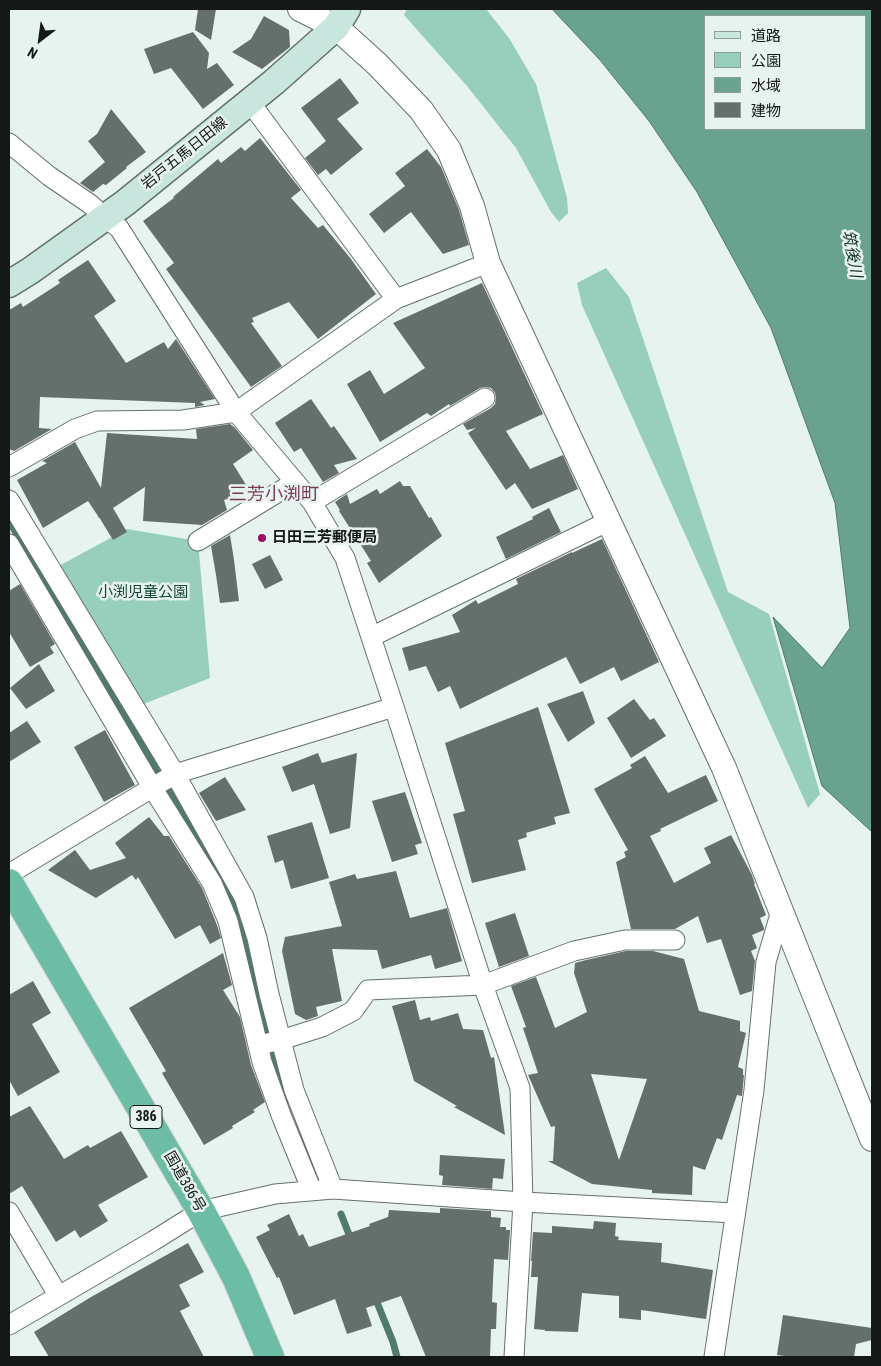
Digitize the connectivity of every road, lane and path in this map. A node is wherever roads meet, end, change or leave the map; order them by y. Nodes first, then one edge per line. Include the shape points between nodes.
1 (300, 9) edge
2 (341, 18) edge
3 (249, 101) junction
4 (9, 143) edge
5 (104, 217) junction
6 (488, 263) junction
7 (9, 284) edge
8 (396, 299) junction
9 (484, 398) dead end
10 (236, 412) junction
11 (9, 467) edge
12 (295, 482) junction
13 (9, 500) edge
14 (312, 502) junction
15 (609, 521) junction
16 (198, 541) dead end
17 (9, 544) edge
18 (371, 637) junction
19 (394, 707) junction
20 (175, 774) junction
21 (152, 787) junction
22 (9, 874) edge
23 (9, 883) edge
24 (781, 911) junction
25 (675, 940) dead end
26 (483, 985) junction
27 (281, 1040) junction
28 (258, 1044) junction
29 (872, 1139) edge
30 (333, 1189) junction
31 (312, 1191) junction
32 (523, 1202) junction
33 (201, 1211) junction
34 (9, 1212) edge
35 (735, 1213) junction
36 (58, 1295) junction
37 (9, 1324) edge
38 (270, 1357) edge
39 (514, 1357) edge
40 (714, 1357) edge

1 - 2 street
2 - 3 main road, 岩戸五馬日田線 via 274,82
2 - 6 street via 376,64 421,110 449,150 472,206
3 - 5 main road, 岩戸五馬日田線
3 - 8 street
4 - 5 street
5 - 7 main road, 岩戸五馬日田線
5 - 10 street via 119,228
6 - 8 street
6 - 15 street
8 - 10 street
9 - 14 street
10 - 11 street via 184,420 98,420 75,429
10 - 12 street
12 - 14 street
12 - 16 street
13 - 20 street
14 - 18 street via 345,558
15 - 18 street
15 - 24 street via 724,768
17 - 21 street
18 - 19 street
19 - 20 street
19 - 26 street
20 - 21 street
20 - 27 street via 244,897
21 - 22 street
21 - 28 street via 212,883 228,922
23 - 33 highway, 国道386号 / 386
24 - 29 street
24 - 35 street via 766,962 754,1090
25 - 26 street via 625,940 574,951
26 - 27 street via 368,990 352,1011 322,1027
26 - 32 street via 520,1088
27 - 28 street
27 - 30 street via 294,1090
28 - 31 street via 278,1106
30 - 31 street
30 - 32 street
31 - 33 street via 275,1194
32 - 35 street
32 - 39 street
33 - 36 street
33 - 38 highway, 国道386号 / 386 via 236,1276
34 - 36 street
35 - 40 street
36 - 37 street

